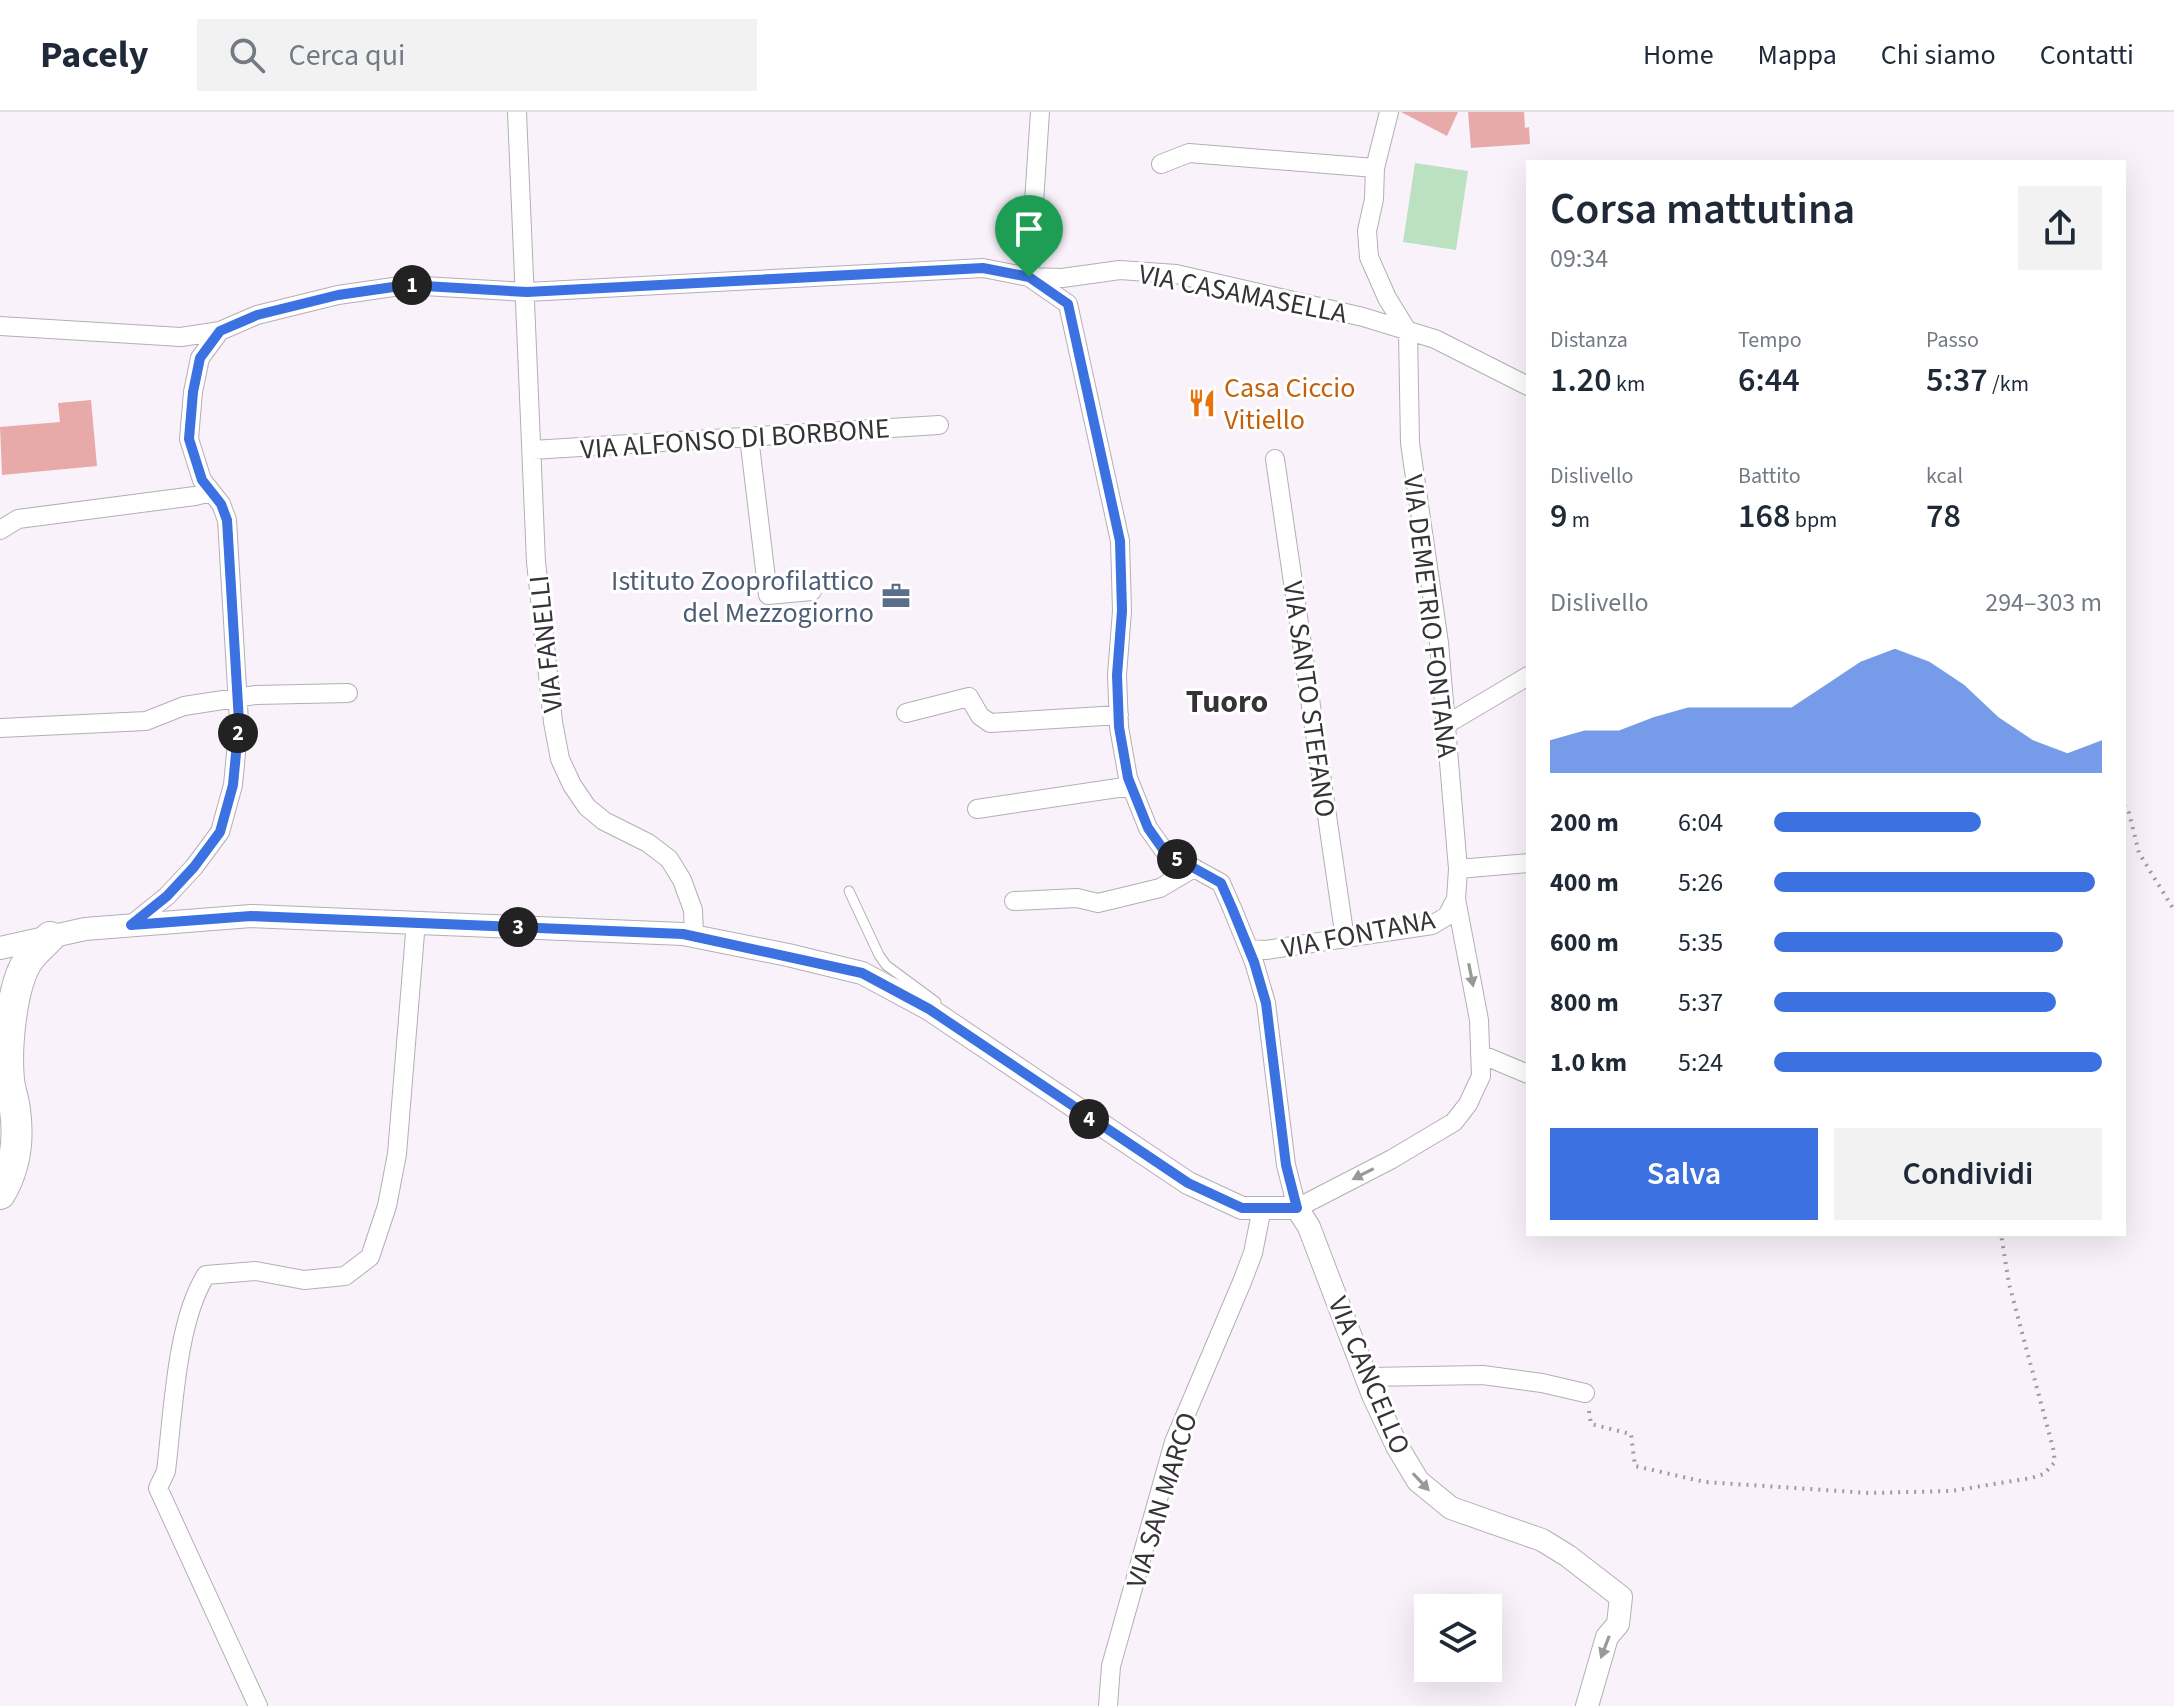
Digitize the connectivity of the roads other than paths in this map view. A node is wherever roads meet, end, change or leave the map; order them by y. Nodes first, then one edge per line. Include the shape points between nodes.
1 (517, 112) edge
2 (1040, 112) edge
3 (1389, 112) edge
4 (1161, 164) dead end
5 (1375, 168) junction
6 (1029, 277) junction
7 (527, 292) junction
8 (0, 326) edge
9 (220, 331) junction
10 (1408, 332) junction
11 (1526, 385) edge
12 (939, 425) dead end
13 (749, 437) junction
14 (532, 450) junction
15 (1275, 459) dead end
16 (211, 492) junction
17 (0, 530) edge
18 (812, 591) dead end
19 (1526, 677) edge
20 (348, 693) dead end
21 (237, 698) junction
22 (906, 713) dead end
23 (1119, 715) junction
24 (1447, 724) junction
25 (0, 728) edge
26 (1131, 786) junction
27 (977, 809) dead end
28 (1526, 863) edge
29 (1194, 868) junction
30 (1458, 869) junction
31 (849, 891) dead end
32 (1456, 899) junction
33 (1014, 901) dead end
34 (416, 921) junction
35 (131, 925) junction
36 (694, 936) junction
37 (50, 937) junction
38 (1345, 939) junction
39 (0, 948) edge
40 (1249, 949) junction
41 (6, 1002) edge
42 (1480, 1054) junction
43 (4, 1072) edge
44 (1526, 1073) edge
45 (1029, 1077) junction
46 (0, 1194) edge
47 (1262, 1208) junction
48 (1297, 1208) junction
49 (1367, 1377) junction
50 (1585, 1393) road end
51 (258, 1706) edge
52 (1108, 1706) edge
53 (1587, 1706) edge

1 - 7 street, VIA FANELLI
2 - 6 street
3 - 5 street
4 - 5 street via 1189,153
5 - 10 street via 1369,257
6 - 7 street via 983,268
6 - 10 street, VIA CASAMASELLA via 1120,270 1176,274
6 - 23 street via 1068,304 1120,541
7 - 9 street via 402,286 271,311
7 - 14 street, VIA FANELLI
8 - 9 street via 181,337
9 - 16 street via 200,358 189,439
10 - 11 street, VIA CASAMASELLA via 1435,339
10 - 24 street, VIA DEMETRIO FONTANA via 1410,443
12 - 13 street, VIA ALFONSO DI BORBONE
13 - 14 street, VIA ALFONSO DI BORBONE
13 - 18 street via 768,595
14 - 36 street, VIA FANELLI via 536,562 560,759 587,807 669,859 693,910
15 - 38 street, VIA SANTO STEFANO
16 - 17 street via 18,519
16 - 21 street via 227,520
19 - 24 street
20 - 21 street
21 - 25 street via 184,706 146,721
21 - 35 street via 233,785 220,832 167,896
22 - 23 street via 969,697 990,723
23 - 26 street
24 - 30 street, VIA DEMETRIO FONTANA
26 - 27 street
26 - 29 street via 1148,828 1165,852
28 - 30 street
29 - 33 street via 1160,888 1098,903 1077,898
29 - 40 street via 1221,883
30 - 32 street, VIA DEMETRIO FONTANA
31 - 45 lane via 886,965 996,1044
32 - 38 street, VIA FONTANA via 1447,916 1432,925
32 -> 42 street, VIA DEMETRIO FONTANA via 1479,1020
34 - 35 street via 251,916
34 - 36 street
34 - 51 street via 397,1154 370,1257 345,1276 304,1280 256,1271 206,1275 196,1290 181,1353 166,1471 158,1488
35 - 37 street
36 - 45 street via 862,973 929,1009
37 - 39 street
37 - 41 highway via 29,958
38 - 40 street, VIA FONTANA
40 - 48 street via 1266,1003 1286,1165
41 - 43 highway
42 - 44 street
42 -> 48 street, VIA DEMETRIO FONTANA via 1481,1076 1454,1122
43 - 46 highway via 16,1113 16,1153
45 - 47 street via 1188,1183 1242,1208
47 - 48 street
47 - 52 street, VIA SAN MARCO via 1247,1267 1174,1442 1111,1666
48 - 49 street, VIA CANCELLO
49 - 50 street via 1483,1375
49 -> 53 street, VIA CANCELLO via 1418,1481 1451,1508 1542,1540 1621,1597 1618,1624 1607,1637

